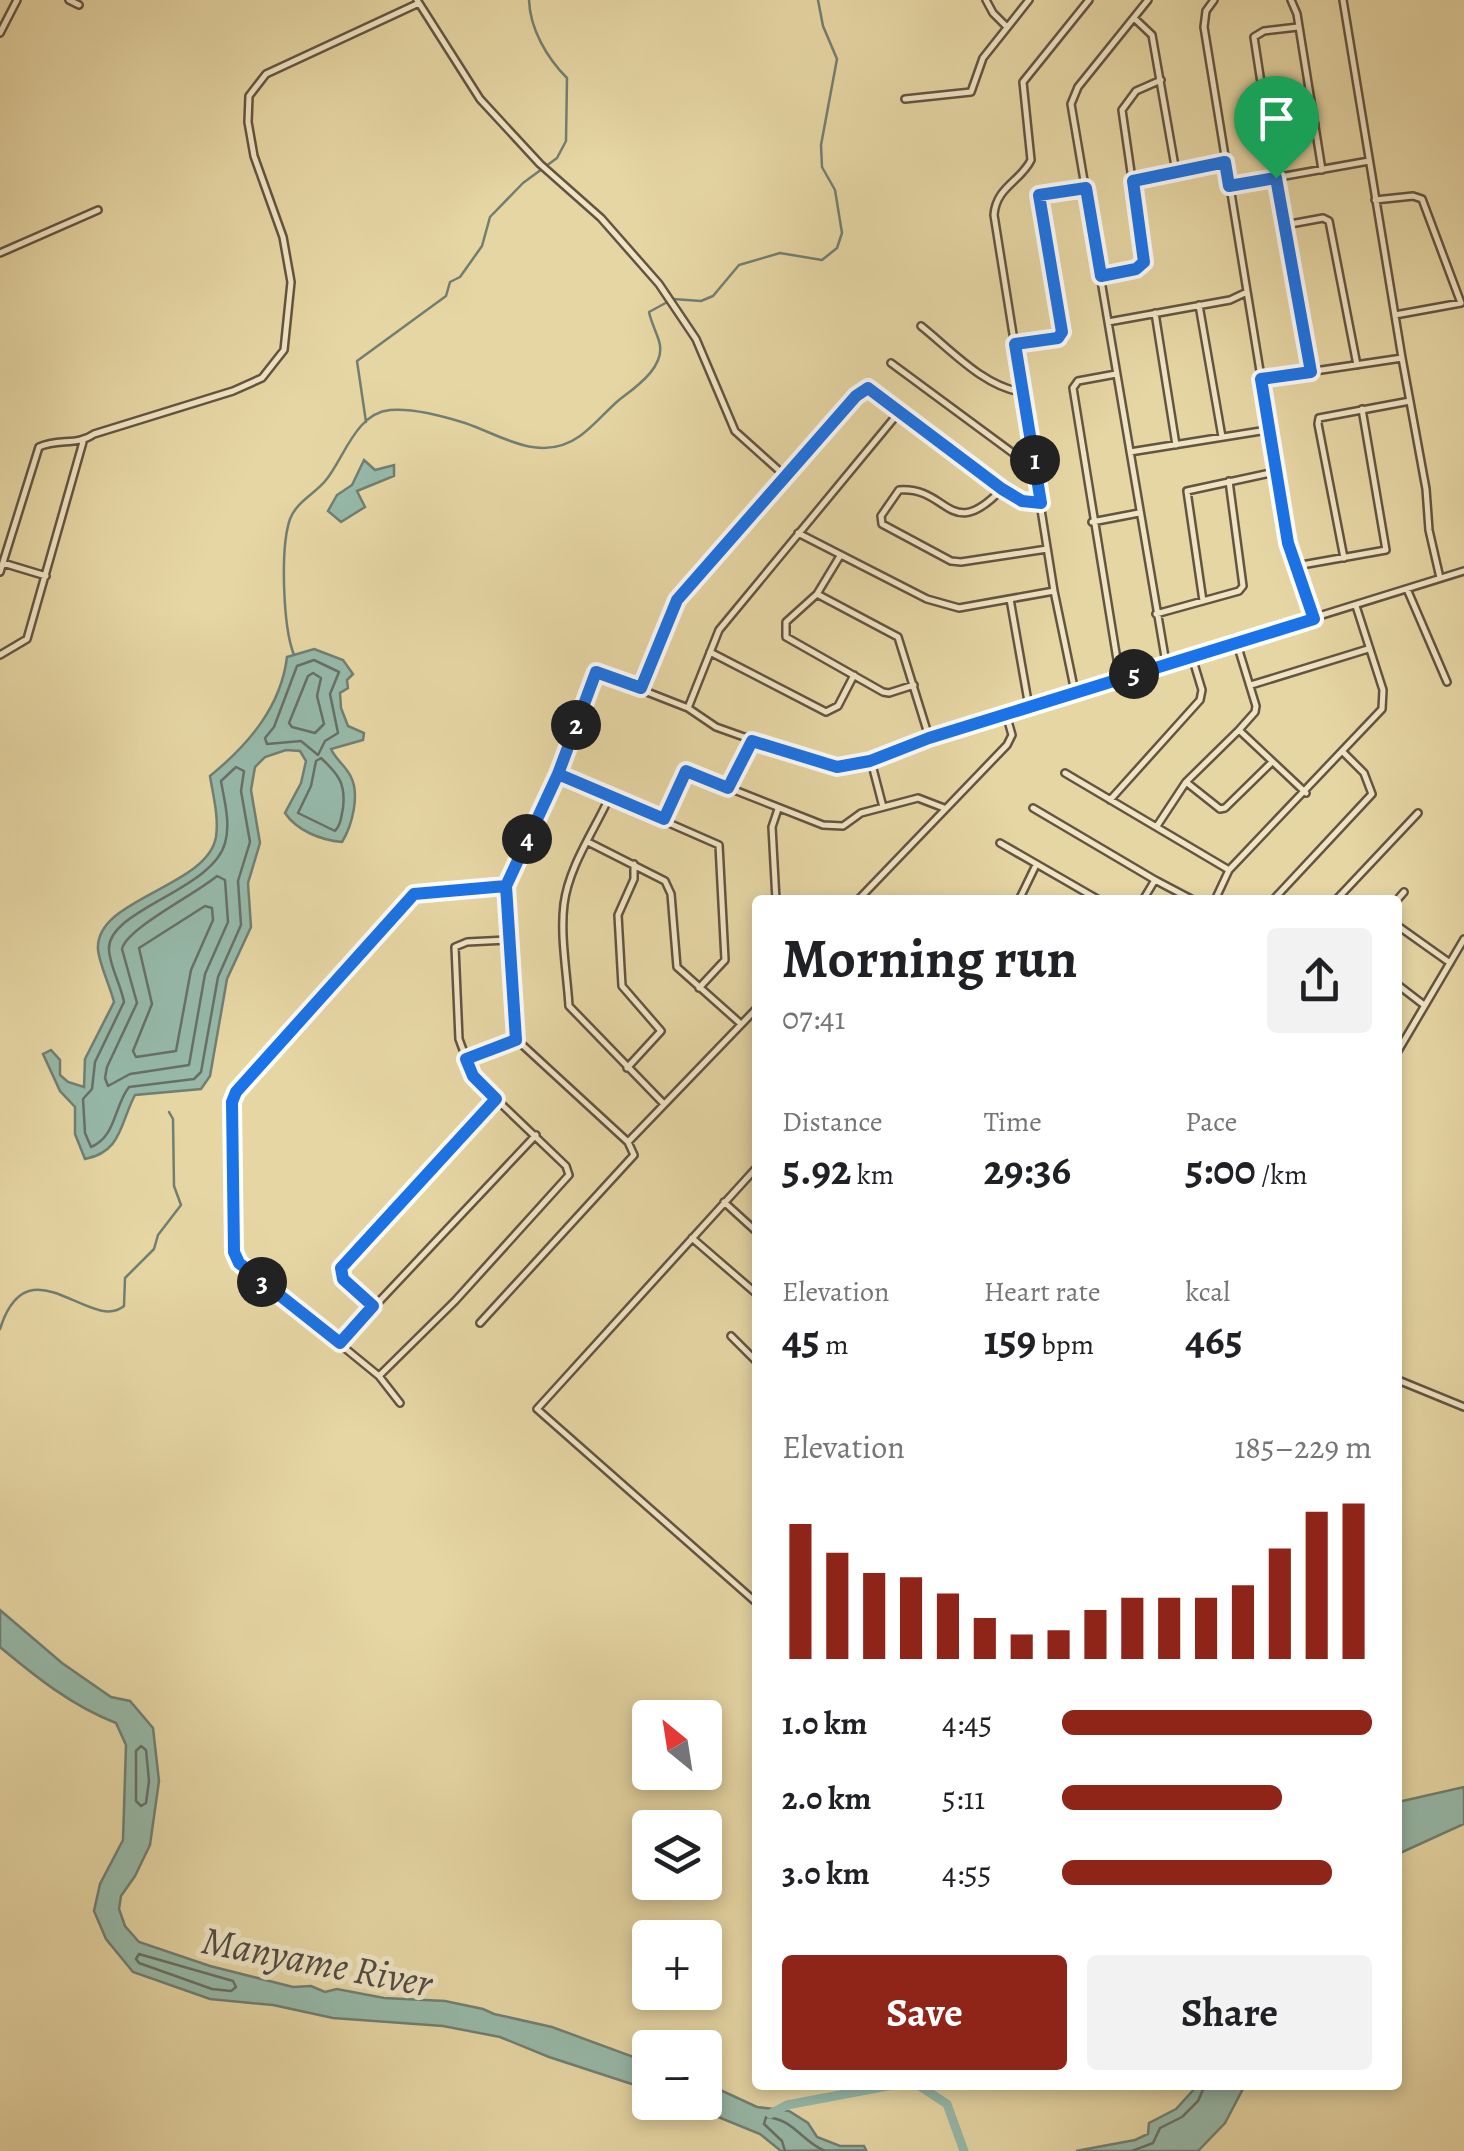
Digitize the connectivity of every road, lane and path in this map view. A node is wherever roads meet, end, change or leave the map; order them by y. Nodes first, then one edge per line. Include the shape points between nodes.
1 (17, 0) edge
2 (69, 0) edge
3 (986, 0) edge
4 (1029, 0) edge
5 (1089, 0) edge
6 (1148, 0) edge
7 (1214, 0) edge
8 (1291, 0) edge
9 (1343, 0) edge
10 (418, 2) edge
11 (79, 4) dead end
12 (4, 17) edge
13 (1134, 18) junction
14 (1007, 27) junction
15 (1298, 27) junction
16 (0, 32) edge
17 (1161, 80) junction
18 (905, 99) dead end
19 (1315, 124) junction
20 (1369, 161) junction
21 (1225, 162) junction
22 (1322, 170) junction
23 (1176, 172) junction
24 (1276, 178) junction
25 (1133, 181) junction
26 (1229, 186) junction
27 (1086, 188) junction
28 (1375, 200) junction
29 (98, 210) dead end
30 (1285, 225) junction
31 (0, 253) edge
32 (1101, 276) junction
33 (1247, 292) junction
34 (1462, 303) edge
35 (1199, 306) junction
36 (1155, 313) junction
37 (1395, 315) junction
38 (1108, 322) junction
39 (920, 326) dead end
40 (1015, 344) junction
41 (1402, 358) junction
42 (891, 363) dead end
43 (1356, 365) junction
44 (1311, 372) junction
45 (1116, 374) junction
46 (1261, 379) junction
47 (1022, 392) junction
48 (1410, 401) junction
49 (1362, 409) junction
50 (900, 411) junction
51 (1267, 430) junction
52 (1222, 437) junction
53 (83, 442) junction
54 (1176, 445) junction
55 (1130, 452) junction
56 (1035, 461) junction
57 (1275, 472) junction
58 (784, 475) junction
59 (1229, 481) junction
60 (1002, 489) junction
61 (1041, 503) junction
62 (1139, 514) junction
63 (1092, 522) junction
64 (798, 532) junction
65 (1047, 548) junction
66 (840, 556) junction
67 (1344, 558) junction
68 (3, 563) junction
69 (1296, 566) junction
70 (1464, 571) edge
71 (0, 572) edge
72 (46, 576) junction
73 (1440, 578) junction
74 (1407, 589) junction
75 (1054, 590) junction
76 (818, 594) junction
77 (1010, 599) junction
78 (1203, 601) junction
79 (1356, 606) junction
80 (1156, 614) junction
81 (1314, 619) junction
82 (1237, 644) junction
83 (1369, 649) junction
84 (710, 652) junction
85 (0, 656) edge
86 (1192, 657) junction
87 (1166, 664) junction
88 (854, 675) junction
89 (1120, 678) junction
90 (1448, 682) dead end
91 (914, 685) junction
92 (1251, 685) junction
93 (641, 688) junction
94 (1075, 693) junction
95 (1030, 706) junction
96 (688, 708) junction
97 (1006, 714) junction
98 (1239, 730) junction
99 (929, 738) junction
100 (752, 741) junction
101 (1343, 752) junction
102 (870, 761) junction
103 (1272, 762) junction
104 (1066, 773) dead end
105 (558, 774) junction
106 (1186, 782) junction
107 (728, 788) junction
108 (1306, 793) junction
109 (610, 796) junction
110 (1110, 800) junction
111 (883, 807) junction
112 (944, 808) junction
113 (1033, 808) dead end
114 (778, 810) junction
115 (1418, 813) dead end
116 (664, 819) junction
117 (1158, 826) junction
118 (588, 842) junction
119 (1000, 843) dead end
120 (634, 864) junction
121 (1036, 866) junction
122 (1229, 870) junction
123 (1155, 880) junction
124 (506, 886) junction
125 (1404, 892) dead end
126 (776, 895) edge
127 (863, 895) edge
128 (1022, 895) edge
129 (1090, 895) edge
130 (1147, 895) edge
131 (1184, 895) edge
132 (1217, 895) edge
133 (1277, 895) edge
134 (1341, 895) edge
135 (1401, 895) edge
136 (1402, 929) edge
137 (1464, 939) edge
138 (507, 940) junction
139 (1450, 963) junction
140 (699, 988) junction
141 (1402, 988) edge
142 (1424, 1006) junction
143 (752, 1012) edge
144 (741, 1024) junction
145 (516, 1040) junction
146 (1402, 1044) edge
147 (466, 1059) junction
148 (627, 1068) junction
149 (496, 1099) junction
150 (663, 1103) junction
151 (536, 1134) junction
152 (628, 1142) junction
153 (752, 1172) edge
154 (724, 1202) junction
155 (752, 1228) edge
156 (692, 1238) junction
157 (752, 1290) edge
158 (373, 1306) junction
159 (480, 1323) dead end
160 (731, 1336) dead end
161 (340, 1343) junction
162 (752, 1357) edge
163 (379, 1376) junction
164 (1402, 1382) edge
165 (400, 1403) dead end
166 (1464, 1408) edge
167 (752, 1599) edge

1 - 12 street
2 - 11 street
3 - 14 street
4 - 14 street
5 - 40 street via 1023,82 1031,160 995,207
6 - 13 street
7 - 21 street via 1204,20
8 - 15 street
9 - 20 street
10 - 53 street via 266,74 249,96 254,156 283,236 291,282 284,350 275,366 233,390
10 - 58 street via 480,98 659,284 684,318 735,431
12 - 16 street
13 - 17 street via 1151,32
13 - 27 street via 1072,96
14 - 18 street via 983,58 971,92
15 - 19 street
15 - 19 street via 1254,36 1267,122 1274,132
17 - 23 street
17 - 25 street via 1123,105
19 - 22 street
20 - 22 street
20 - 28 street
21 - 23 street
21 - 26 street
22 - 24 street
23 - 25 street
24 - 26 street
24 - 30 street
25 - 32 street via 1144,262
26 - 33 street
27 - 32 street
27 - 40 street via 1039,195 1062,332
28 - 34 street via 1422,199
28 - 37 street
29 - 31 street
30 - 43 street via 1329,222
30 - 44 street
32 - 38 street
33 - 35 street
33 - 46 street
34 - 37 street
35 - 36 street
35 - 52 street
36 - 38 street
36 - 54 street
37 - 41 street
38 - 45 street
39 - 47 street via 1006,390
40 - 47 street
41 - 43 street
41 - 48 street
42 - 56 street via 1022,459
43 - 44 street
44 - 46 street
45 - 55 street
45 - 63 street via 1078,381 1073,388
46 - 51 street
47 - 56 street
48 - 49 street
48 - 73 street
49 - 67 street via 1387,546
49 - 67 street via 1325,415 1318,424
50 - 58 street via 868,388
50 - 60 street
50 - 64 street
51 - 52 street
51 - 57 street
52 - 54 street
53 - 68 street via 39,447
53 - 72 street
54 - 55 street
55 - 62 street
56 - 61 street
57 - 59 street
57 - 69 street
58 - 93 street via 677,600
59 - 78 street via 1243,586
59 - 78 street via 1190,488 1186,495
60 - 61 street
60 - 65 street via 966,514 917,489 899,490 880,516 882,524 961,562
61 - 65 street
62 - 63 street
62 - 80 street
63 - 89 street
64 - 66 street
64 - 84 street via 719,630
65 - 75 street
66 - 76 street
66 - 77 street via 932,602 963,608
67 - 69 street
68 - 71 street
68 - 72 street
69 - 81 street
70 - 73 street
72 - 85 street via 27,638
73 - 74 street
74 - 79 street
74 - 90 street
75 - 77 street
75 - 94 street
76 - 88 street via 786,622 786,637
76 - 91 street via 894,634
77 - 95 street
78 - 80 street
79 - 81 street
79 - 83 street
80 - 87 street
81 - 82 street
82 - 86 street
82 - 92 street
83 - 92 street
83 - 101 street via 1384,705
84 - 88 street via 826,712 838,706
84 - 96 street
86 - 87 street
86 - 110 street via 1200,700
87 - 89 street
88 - 91 street via 886,693
89 - 94 street
91 - 99 street
92 - 98 street via 1255,712
93 - 96 street
93 - 105 street via 596,672
94 - 95 street
95 - 97 street
96 - 100 street
97 - 99 street
97 - 112 street via 1012,735 1007,744
98 - 103 street
98 - 106 street
99 - 102 street
100 - 102 street via 830,767
100 - 107 street
101 - 108 street
101 - 133 street via 1372,794
102 - 111 street
103 - 106 street via 1225,808
103 - 108 street
104 - 110 street
105 - 109 street
105 - 124 street
106 - 117 street
107 - 114 street
107 - 116 street via 686,771
108 - 122 street
109 - 116 street
109 - 118 street
110 - 117 street
111 - 112 street via 918,798
111 - 114 street via 840,826
112 - 127 street
113 - 123 street
114 - 126 street via 772,827
115 - 134 street
116 - 140 street via 719,845 726,960
117 - 122 street
118 - 120 street
118 - 148 street via 564,906 569,1006
119 - 121 street
120 - 140 street via 670,888 677,968
120 - 148 street via 618,915 622,986 661,1031
121 - 128 street
121 - 129 street
122 - 132 street
123 - 130 street
123 - 131 street
124 - 138 street
124 - 161 street via 414,894 233,1096 236,1260
125 - 135 street
136 - 139 street
137 - 139 street
138 - 145 street
138 - 147 street via 455,947 459,1039
139 - 142 street
140 - 144 street
141 - 142 street
142 - 146 street
143 - 144 street
144 - 150 street
145 - 147 street
145 - 152 street
147 - 149 street
148 - 150 street
149 - 151 street
149 - 158 street via 341,1268 343,1279
150 - 152 street
151 - 158 street
151 - 163 street via 569,1176
152 - 159 street via 634,1155
153 - 154 street
154 - 155 street
154 - 156 street
156 - 157 street
156 - 167 street via 536,1409
158 - 161 street
160 - 162 street
161 - 163 street
163 - 165 street
164 - 166 street

